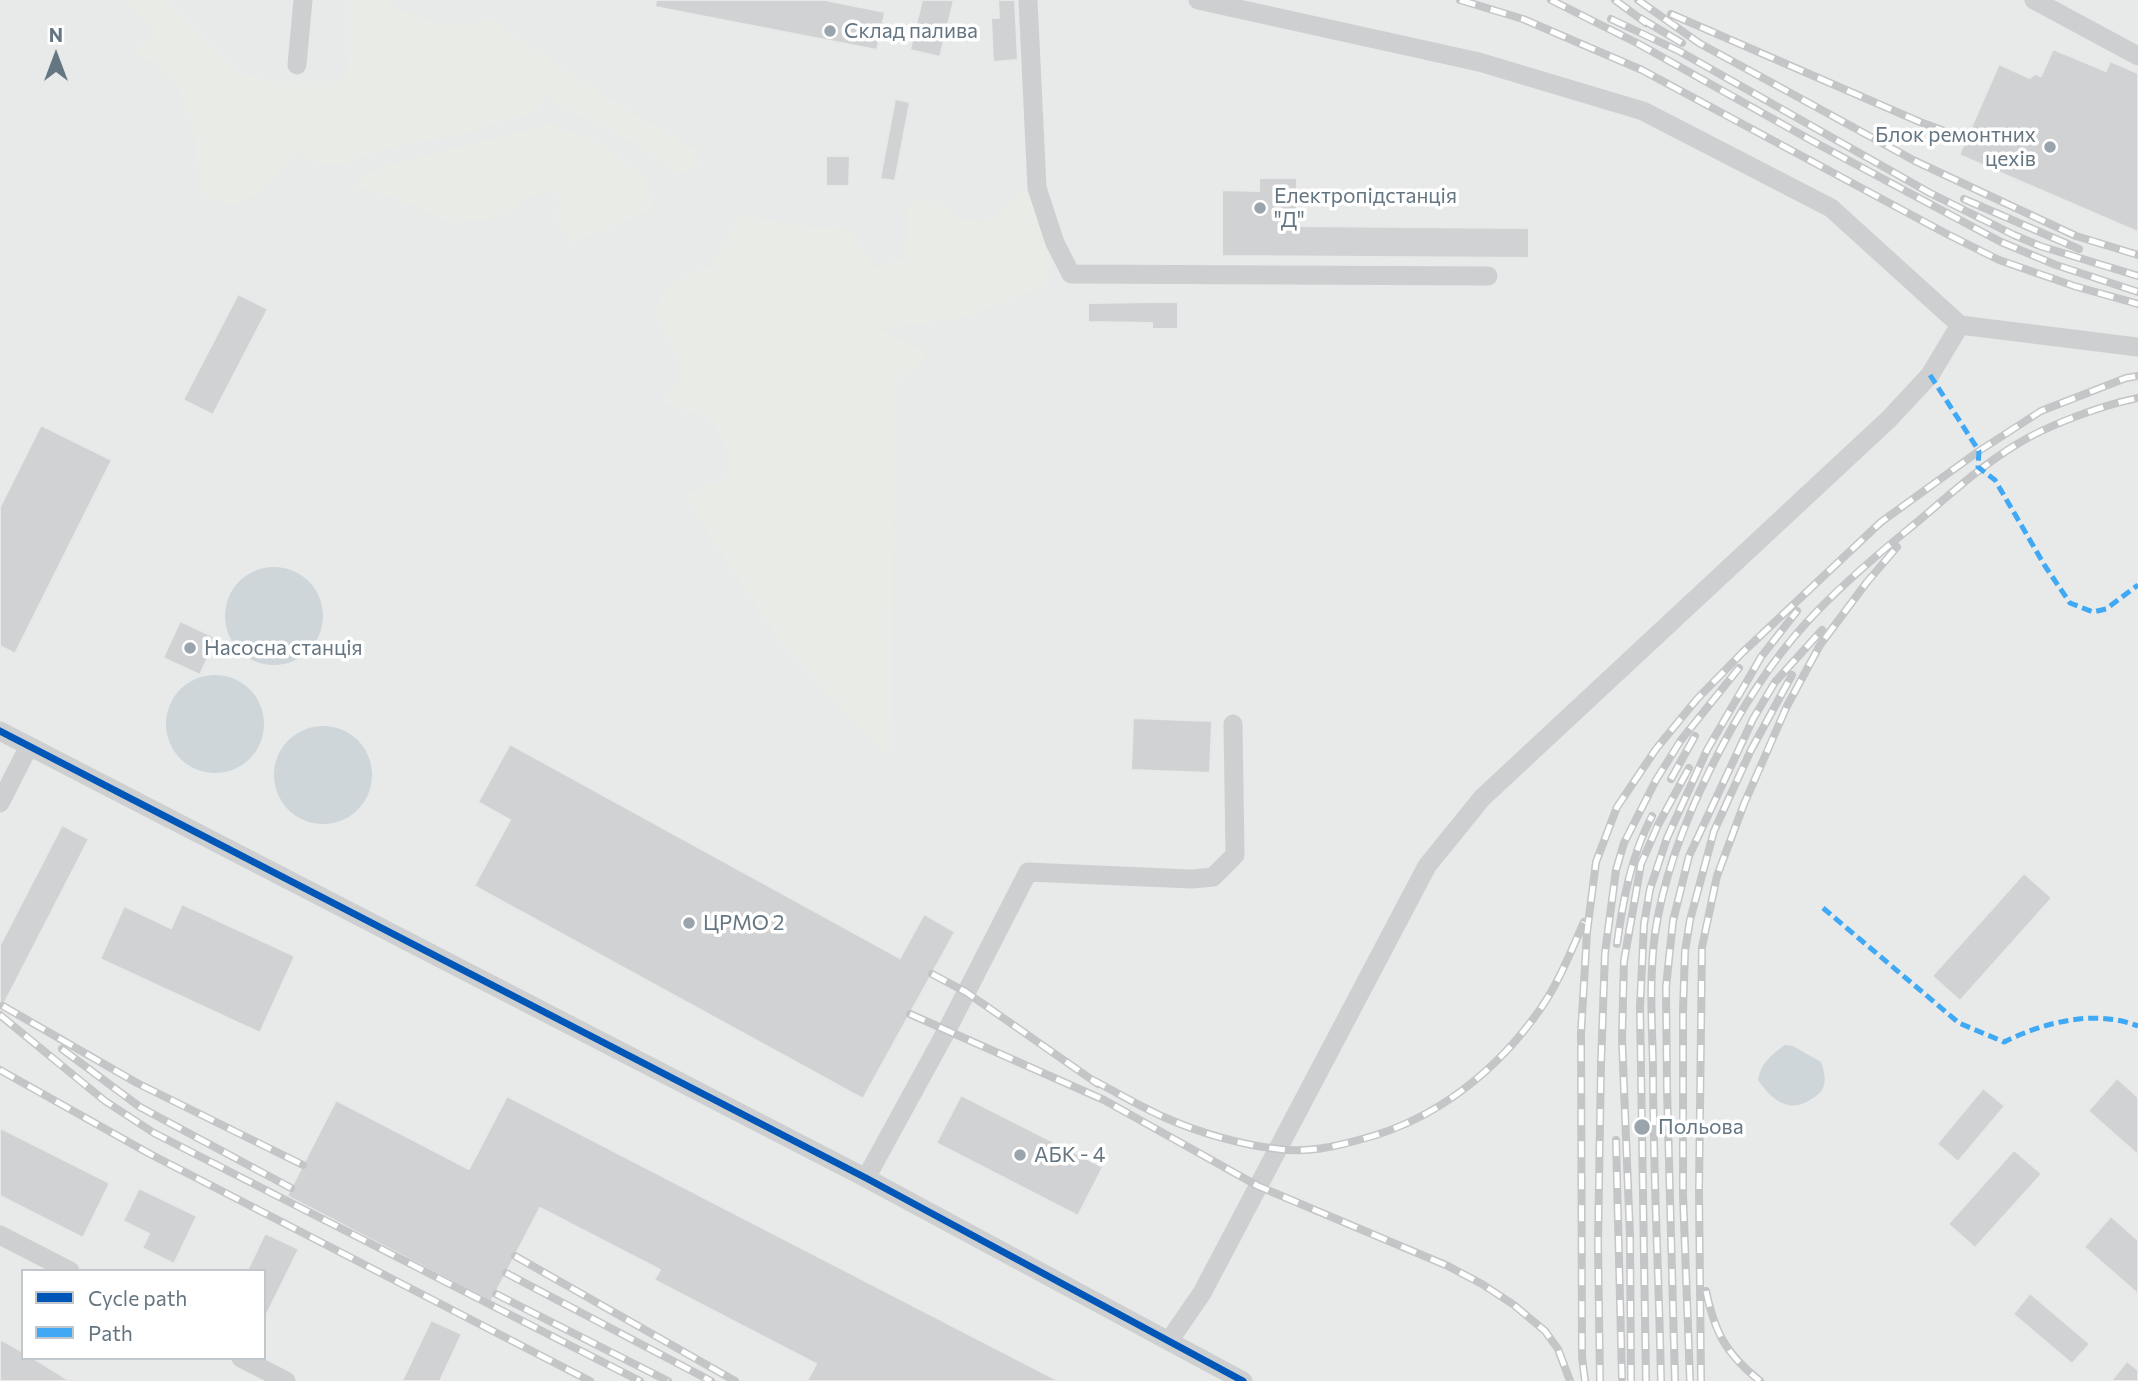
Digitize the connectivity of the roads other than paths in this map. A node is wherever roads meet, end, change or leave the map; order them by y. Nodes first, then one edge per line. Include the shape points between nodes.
1 (303, 0) edge
2 (1028, 0) edge
3 (1198, 0) edge
4 (2034, 0) edge
5 (2138, 56) edge
6 (297, 65) dead end
7 (1488, 276) dead end
8 (1960, 325) junction
9 (2138, 347) edge
10 (1233, 724) dead end
11 (0, 731) edge
12 (29, 746) junction
13 (0, 803) edge
14 (866, 1178) junction
15 (0, 1235) edge
16 (66, 1269) edge
17 (1169, 1341) junction
18 (245, 1360) edge
19 (286, 1381) edge
20 (1243, 1381) edge

1 - 6 street
2 - 7 street via 1037,188 1071,274
3 - 8 street via 1479,62 1643,111 1831,208
4 - 5 street
8 - 9 street
8 - 17 street via 1930,375 1889,419 1482,798 1427,866 1202,1293
10 - 14 street via 1235,855 1213,877 1192,879 1028,872
11 - 12 street
12 - 13 street
12 - 14 street
14 - 17 street
15 - 16 street
17 - 20 street
18 - 19 street

